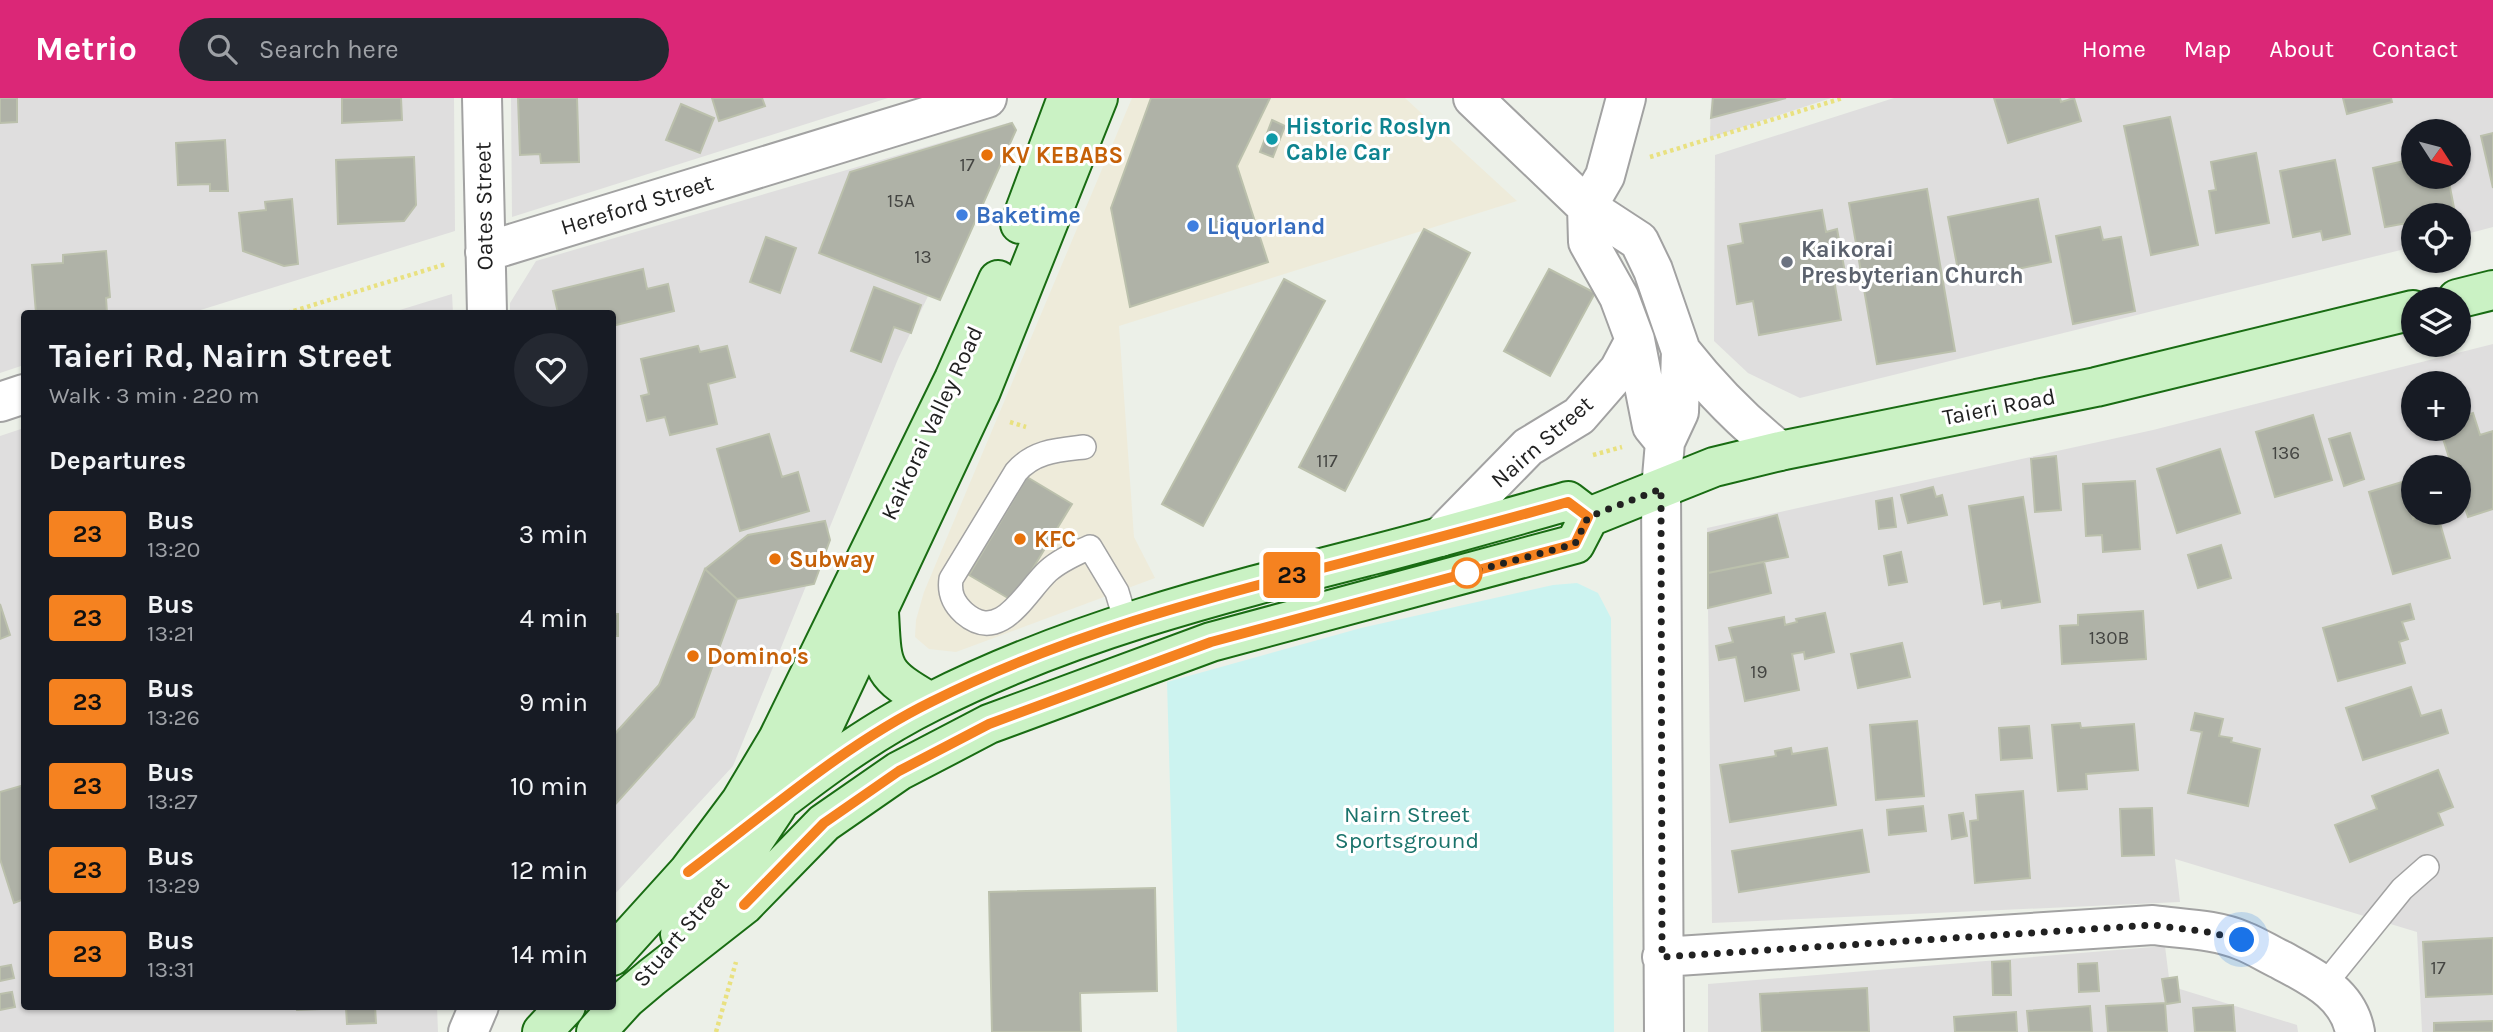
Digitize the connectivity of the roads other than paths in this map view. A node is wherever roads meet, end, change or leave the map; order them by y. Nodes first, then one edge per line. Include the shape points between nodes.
1 (482, 98) edge
2 (987, 98) edge
3 (1473, 98) edge
4 (1626, 98) edge
5 (1083, 100) edge
6 (1587, 207) junction
7 (485, 252) junction
8 (2493, 290) edge
9 (2471, 296) edge
10 (487, 310) edge
11 (2401, 313) edge
12 (1635, 340) junction
13 (1681, 351) junction
14 (21, 395) edge
15 (0, 402) edge
16 (1665, 442) junction
17 (1084, 447) dead end
18 (1780, 451) junction
19 (1661, 489) junction
20 (1588, 517) junction
21 (1440, 537) junction
22 (879, 611) junction
23 (1126, 622) junction
24 (930, 702) junction
25 (825, 723) joint
26 (778, 739) joint
27 (777, 806) junction
28 (2427, 866) dead end
29 (688, 872) junction
30 (616, 952) edge
31 (1662, 957) junction
32 (2325, 984) junction
33 (626, 999) junction
34 (477, 1010) edge
35 (562, 1010) edge
36 (468, 1032) edge
37 (542, 1032) edge
38 (596, 1032) edge
39 (1664, 1032) edge
40 (2355, 1032) edge

1 - 7 street, Oates Street
2 - 7 street, Hereford Street
3 - 6 street
4 - 6 street via 1606,170
5 - 22 main road, Kaikorai Valley Road via 981,391
5 - 26 main road, Kaikorai Valley Road via 954,379
6 - 12 street via 1588,242 1619,297
6 - 13 street via 1639,241
7 - 10 street, Oates Street
8 - 9 main road
11 - 18 main road, Taieri Road via 2096,387
12 - 16 street via 1652,426
12 - 21 street, Nairn Street via 1619,370 1579,416 1528,447
13 - 16 street via 1679,412
13 - 18 street via 1708,386
14 - 15 street
16 - 19 street
17 - 23 lane via 1041,453 1016,472 951,579 951,597 971,619 1000,620 1018,607 1050,568 1090,547 1117,592
18 - 19 main road, Taieri Road via 1714,467
19 - 20 main road, Taieri Road
19 - 31 street
20 - 21 main road via 1568,502
20 - 33 main road, Stuart Street via 1575,544 1211,642 989,724 899,771 824,823 744,905
21 - 23 main road
22 - 24 main road via 883,661 891,676
22 - 25 main road, Kaikorai Valley Road
23 - 24 main road
24 - 27 main road via 842,753
25 - 27 main road, Stuart Street
26 - 29 main road, Stuart Street via 741,801
27 - 29 main road
27 - 33 main road, Stuart Street via 741,860
28 - 32 lane via 2402,889
29 - 30 main road, Stuart Street
31 - 32 street via 2153,925 2242,940
31 - 39 street
32 - 40 street via 2344,1005
33 - 38 main road, Stuart Street
34 - 36 street
35 - 37 main road

